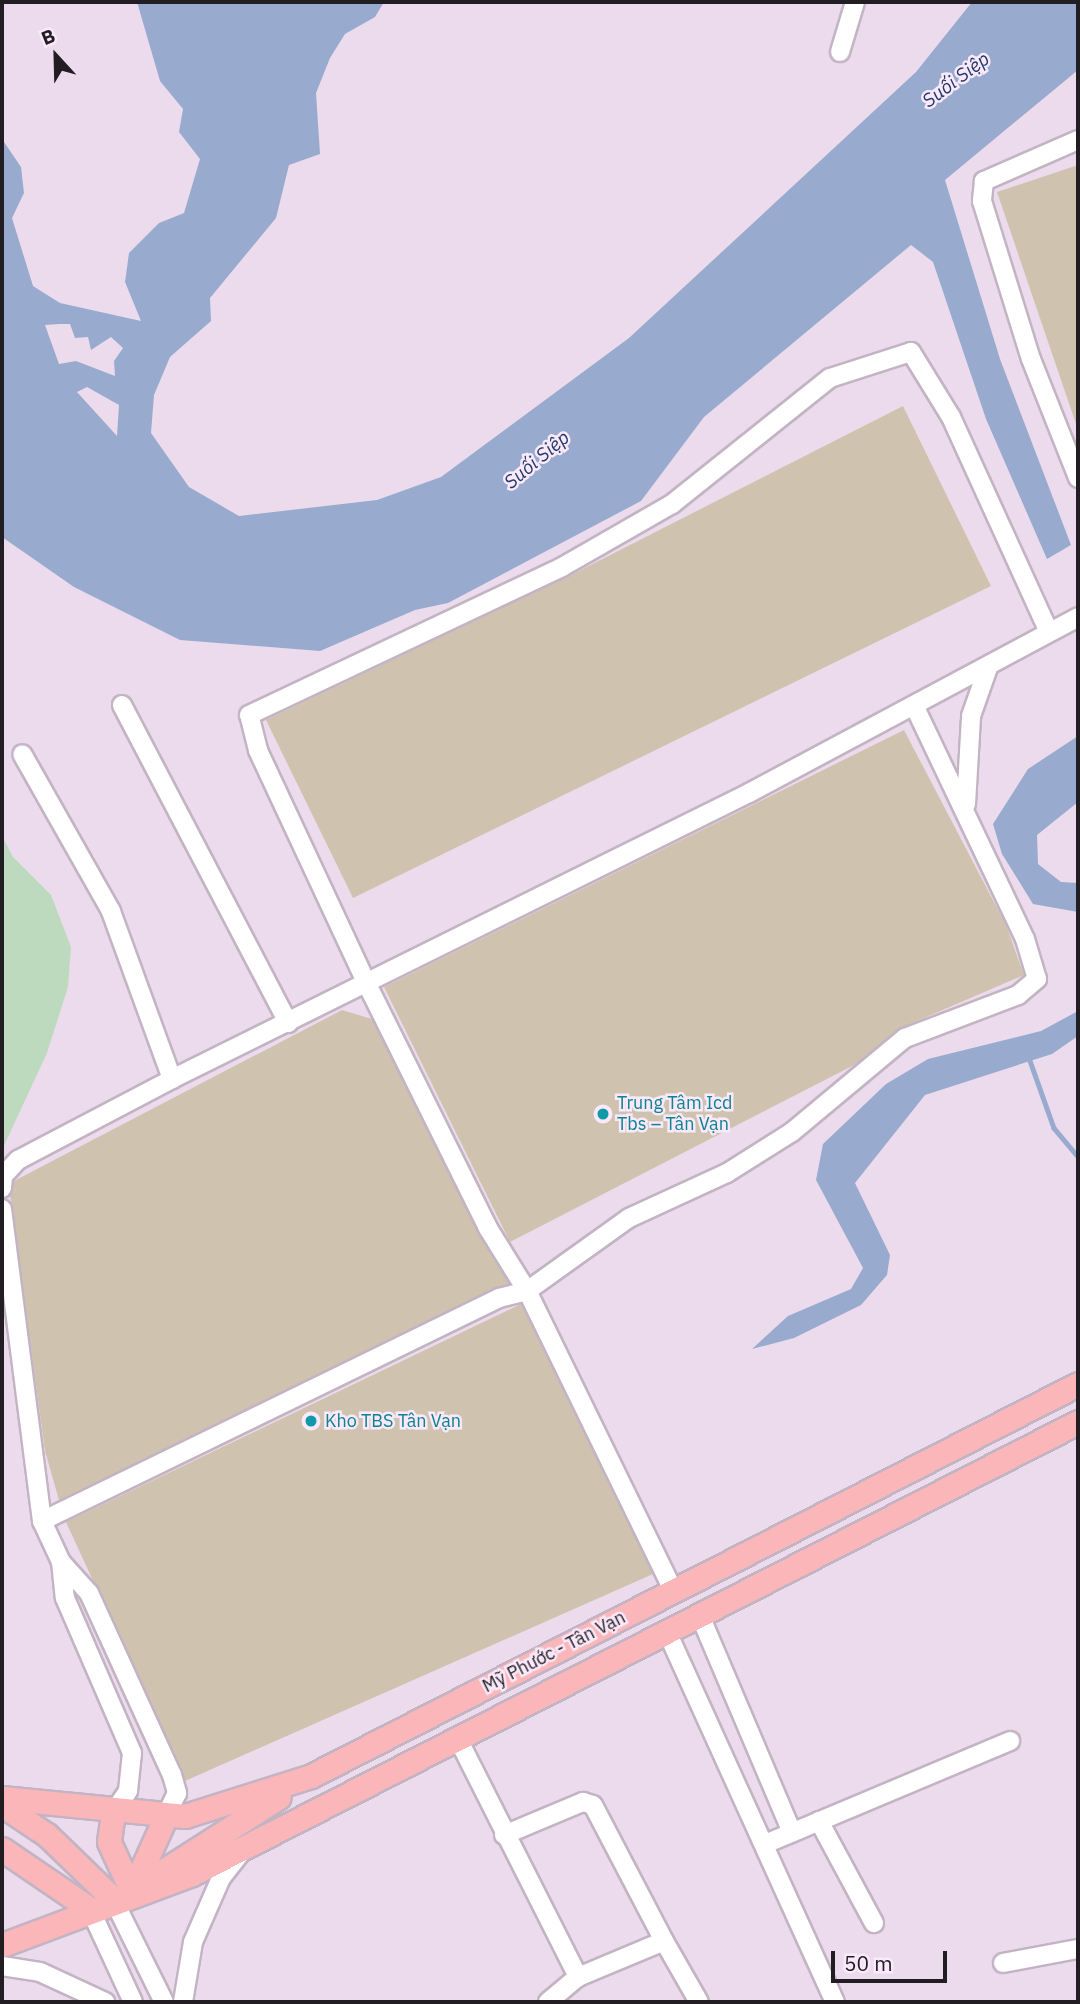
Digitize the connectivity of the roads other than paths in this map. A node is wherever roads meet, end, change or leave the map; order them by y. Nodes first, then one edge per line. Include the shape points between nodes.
1 (855, 2) edge
2 (840, 52) dead end
3 (1078, 140) edge
4 (1078, 478) edge
5 (1078, 617) edge
6 (1049, 632) junction
7 (989, 665) junction
8 (122, 705) dead end
9 (915, 707) junction
10 (22, 754) dead end
11 (967, 815) junction
12 (366, 982) junction
13 (288, 1023) junction
14 (172, 1079) junction
15 (2, 1188) edge
16 (2, 1209) edge
17 (527, 1291) junction
18 (1078, 1384) edge
19 (1078, 1422) edge
20 (42, 1521) junction
21 (61, 1562) junction
22 (674, 1592) junction
23 (701, 1618) junction
24 (668, 1634) junction
25 (458, 1739) junction
26 (1010, 1741) dead end
27 (311, 1776) junction
28 (2, 1798) edge
29 (2, 1805) edge
30 (113, 1813) junction
31 (166, 1816) junction
32 (819, 1821) junction
33 (792, 1832) junction
34 (504, 1835) junction
35 (765, 1844) junction
36 (244, 1848) junction
37 (2, 1849) edge
38 (122, 1896) junction
39 (90, 1909) junction
40 (873, 1923) dead end
41 (664, 1941) junction
42 (2, 1945) edge
43 (1078, 1949) edge
44 (1003, 1963) dead end
45 (2, 1966) edge
46 (578, 1977) junction
47 (105, 2002) edge
48 (133, 2002) edge
49 (164, 2002) edge
50 (183, 2002) edge
51 (548, 2002) edge
52 (699, 2002) edge
53 (835, 2002) edge

1 - 2 street
3 - 4 street via 984,181 982,201 1031,359
5 - 6 street
6 - 7 street
6 - 12 street via 927,368 911,352 830,379 672,504 562,566 249,715 258,750
7 - 9 street
7 - 11 street via 964,763
8 - 13 street
9 - 11 street
9 - 12 street
10 - 14 street via 111,911
11 - 17 street via 1025,939 1037,979 1018,995 905,1038 792,1132 727,1173 629,1218
12 - 13 street
12 - 17 street via 488,1228
13 - 14 street
14 - 15 street via 19,1160 3,1176
16 - 20 street
17 - 20 street via 499,1298
17 - 22 street
18 - 22 main road, Mỹ Phước - Tân Vạn
19 - 23 main road, Mỹ Phước - Tân Vạn
20 - 21 street
21 - 30 street via 65,1598 132,1753 128,1791
21 - 31 street via 89,1594 172,1775 177,1793
22 - 27 main road, Mỹ Phước - Tân Vạn
23 - 24 main road, Mỹ Phước - Tân Vạn
23 - 33 street
24 - 25 main road, Mỹ Phước - Tân Vạn
24 - 35 street
25 - 34 street
25 - 36 main road, Mỹ Phước - Tân Vạn
26 - 32 street
27 - 31 main road, Mỹ Phước - Tân Vạn via 212,1812
27 - 38 main road via 251,1816 163,1857
28 - 30 main road, Mỹ Phước - Tân Vạn
29 - 38 main road
30 - 31 main road, Mỹ Phước - Tân Vạn
30 - 38 main road via 109,1842
31 - 38 main road
32 - 33 street
32 - 40 street
33 - 35 street
34 - 41 street via 583,1802 593,1805
34 - 46 street
35 - 53 street
36 - 38 main road, Mỹ Phước - Tân Vạn via 192,1874
36 - 50 street via 206,1908 193,1942
37 - 39 main road
38 - 39 main road, Mỹ Phước - Tân Vạn
38 - 49 street
39 - 42 main road, Mỹ Phước - Tân Vạn
39 - 48 street
41 - 46 street
41 - 52 street
43 - 44 street
45 - 47 street via 40,1972
46 - 51 street

